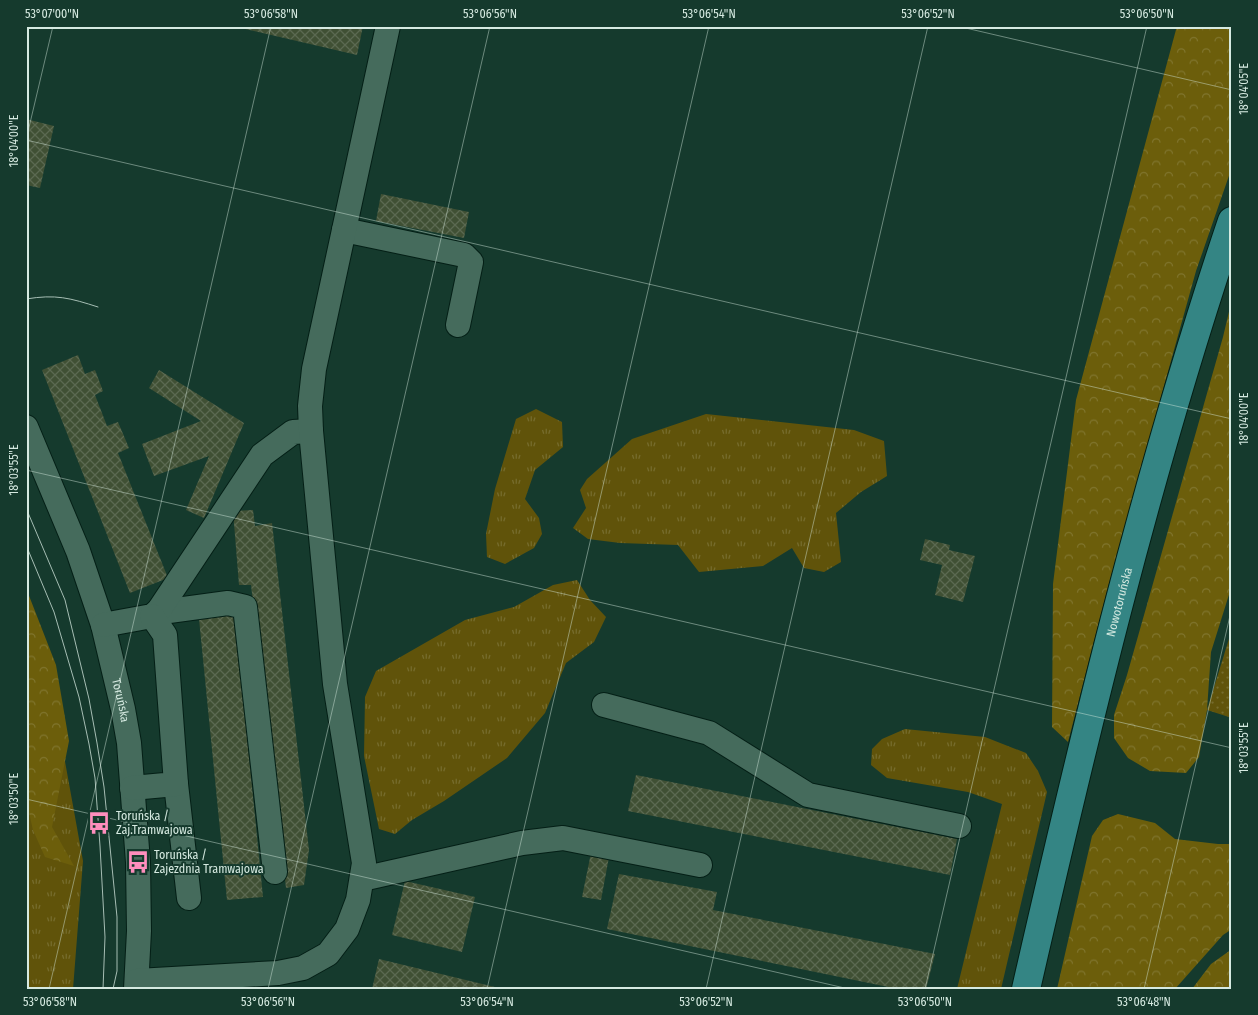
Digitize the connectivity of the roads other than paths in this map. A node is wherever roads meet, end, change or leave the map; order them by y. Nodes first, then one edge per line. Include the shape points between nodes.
1 (388, 26) edge
2 (1232, 221) edge
3 (344, 230) junction
4 (458, 325) dead end
5 (26, 427) edge
6 (311, 431) junction
7 (156, 613) junction
8 (103, 625) junction
9 (604, 705) dead end
10 (176, 784) junction
11 (132, 788) junction
12 (959, 826) dead end
13 (700, 865) dead end
14 (274, 872) dead end
15 (362, 878) junction
16 (189, 898) dead end
17 (270, 984) edge
18 (137, 985) edge
19 (1026, 989) edge

1 - 3 street
2 - 19 main road, Nowotoruńska via 1209,288 1137,534 1073,782
3 - 4 street via 464,255 471,262
3 - 6 street via 314,369
5 - 8 street, Toruńska via 78,550
6 - 7 street via 293,432 262,455
6 - 15 street via 336,684 364,863
7 - 8 street
7 - 10 street via 165,635
7 - 14 street via 228,603 246,606
8 - 11 street, Toruńska via 129,743
9 - 12 street via 709,734 808,795
10 - 11 street
10 - 16 street
11 - 18 street, Toruńska via 138,862
13 - 15 street via 563,838 522,843
15 - 17 street via 347,929 328,954
17 - 18 street

